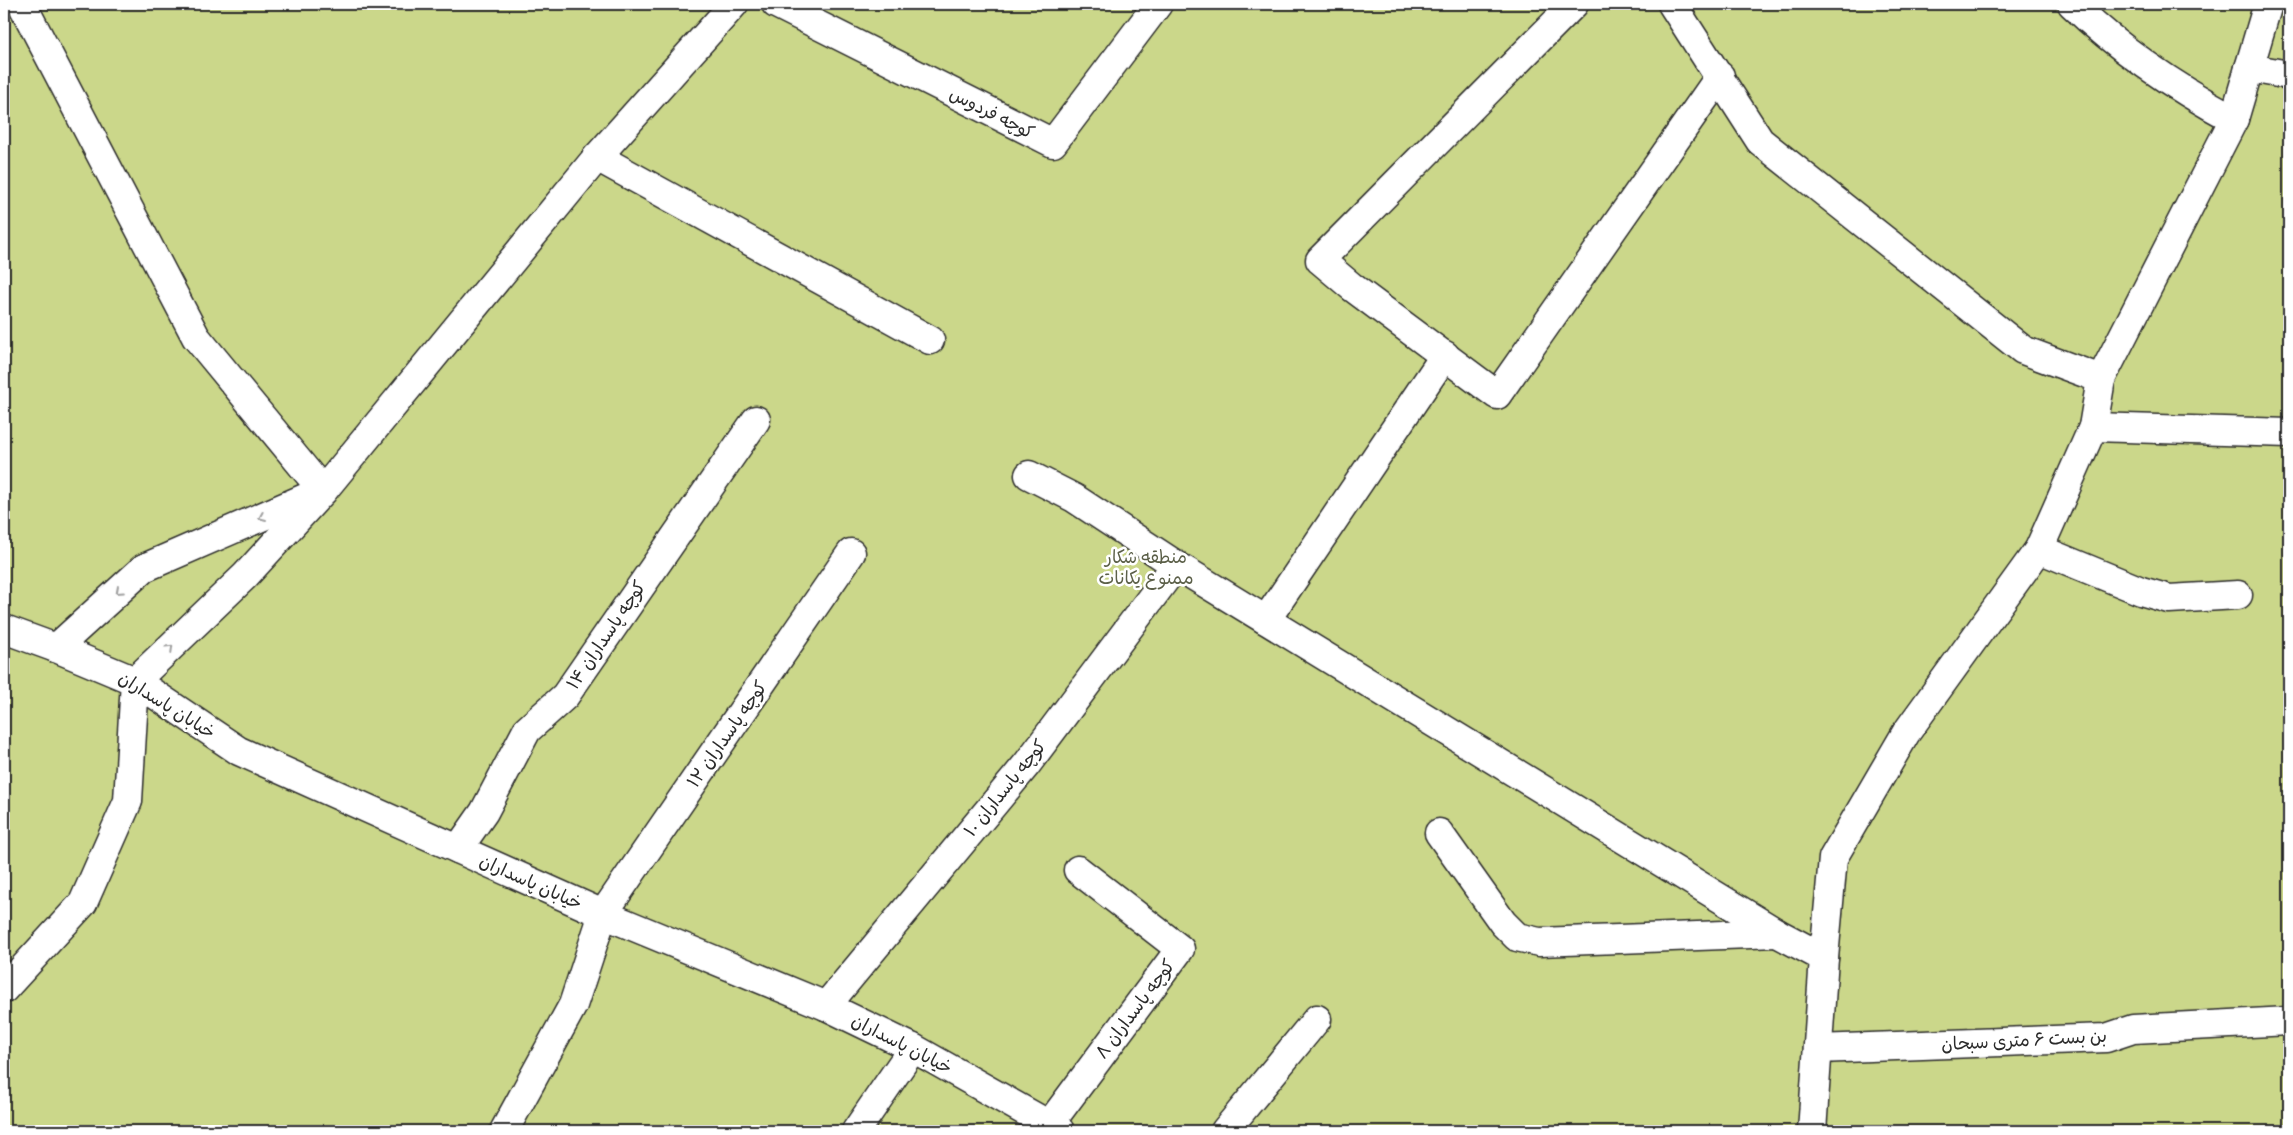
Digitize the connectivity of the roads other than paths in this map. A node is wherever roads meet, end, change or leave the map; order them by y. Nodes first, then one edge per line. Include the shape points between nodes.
1 (22, 4) edge
2 (734, 4) edge
3 (776, 4) edge
4 (1158, 4) edge
5 (1574, 4) edge
6 (1672, 4) edge
7 (2072, 4) edge
8 (2268, 4) edge
9 (2249, 68) junction
10 (2289, 74) edge
11 (1720, 76) junction
12 (2234, 119) junction
13 (597, 157) junction
14 (930, 340) dead end
15 (1445, 355) junction
16 (2101, 379) junction
17 (756, 420) dead end
18 (2093, 427) junction
19 (2289, 433) edge
20 (1029, 475) dead end
21 (323, 491) junction
22 (2039, 549) junction
23 (851, 553) dead end
24 (1176, 565) junction
25 (2238, 595) dead end
26 (1266, 620) junction
27 (4, 629) edge
28 (56, 648) junction
29 (134, 682) junction
30 (1439, 833) dead end
31 (458, 849) junction
32 (1078, 870) dead end
33 (603, 914) junction
34 (1777, 933) junction
35 (1824, 958) junction
36 (4, 989) edge
37 (826, 1006) junction
38 (1317, 1018) dead end
39 (2289, 1021) edge
40 (913, 1048) junction
41 (1818, 1049) junction
42 (1055, 1128) edge
43 (504, 1131) edge
44 (856, 1131) edge
45 (1225, 1131) edge
46 (1812, 1131) edge

1 - 21 street via 196,337
2 - 13 street
3 - 4 street, کوچه فردوس via 1053,143
5 - 15 street via 1320,260
6 - 11 street
7 - 12 street via 2095,26 2186,93
8 - 9 street
9 - 10 street
9 - 12 street
11 - 15 street via 1497,395
11 - 16 street via 1760,141 2015,344 2023,350
12 - 16 street
13 - 14 street
13 - 21 street
15 - 26 street
16 - 18 street
17 - 31 street, کوچه پاسداران ۱۴ via 565,696 527,730 484,812
18 - 19 street
18 - 22 street
20 - 24 street via 1074,498
21 -> 28 street via 144,568
29 -> 21 street via 245,576
22 - 25 street via 2141,591 2169,599
22 - 35 street via 1906,733 1833,858
23 - 33 street, کوچه پاسداران ۱۲
24 - 26 street
24 - 37 street, کوچه پاسداران ۱۰ via 1027,764
26 - 34 street
27 - 28 street, خیابان پاسداران
28 - 29 street, خیابان پاسداران
29 - 31 street, خیابان پاسداران via 239,751
29 - 36 street via 128,802 83,903
30 - 34 street via 1503,923 1517,937 1539,942
31 - 33 street, خیابان پاسداران
32 - 42 street, کوچه پاسداران ۸ via 1180,949
33 - 37 street, خیابان پاسداران
33 - 43 street, کوچه پاسداران ۱۲ via 573,1005
34 - 35 street
35 - 41 street
37 - 40 street, خیابان پاسداران
38 - 45 street
39 - 41 street, بن بست ۶ متری سبحان via 2133,1029 2106,1038
40 - 42 street, خیابان پاسداران
40 - 44 street
41 - 46 street

